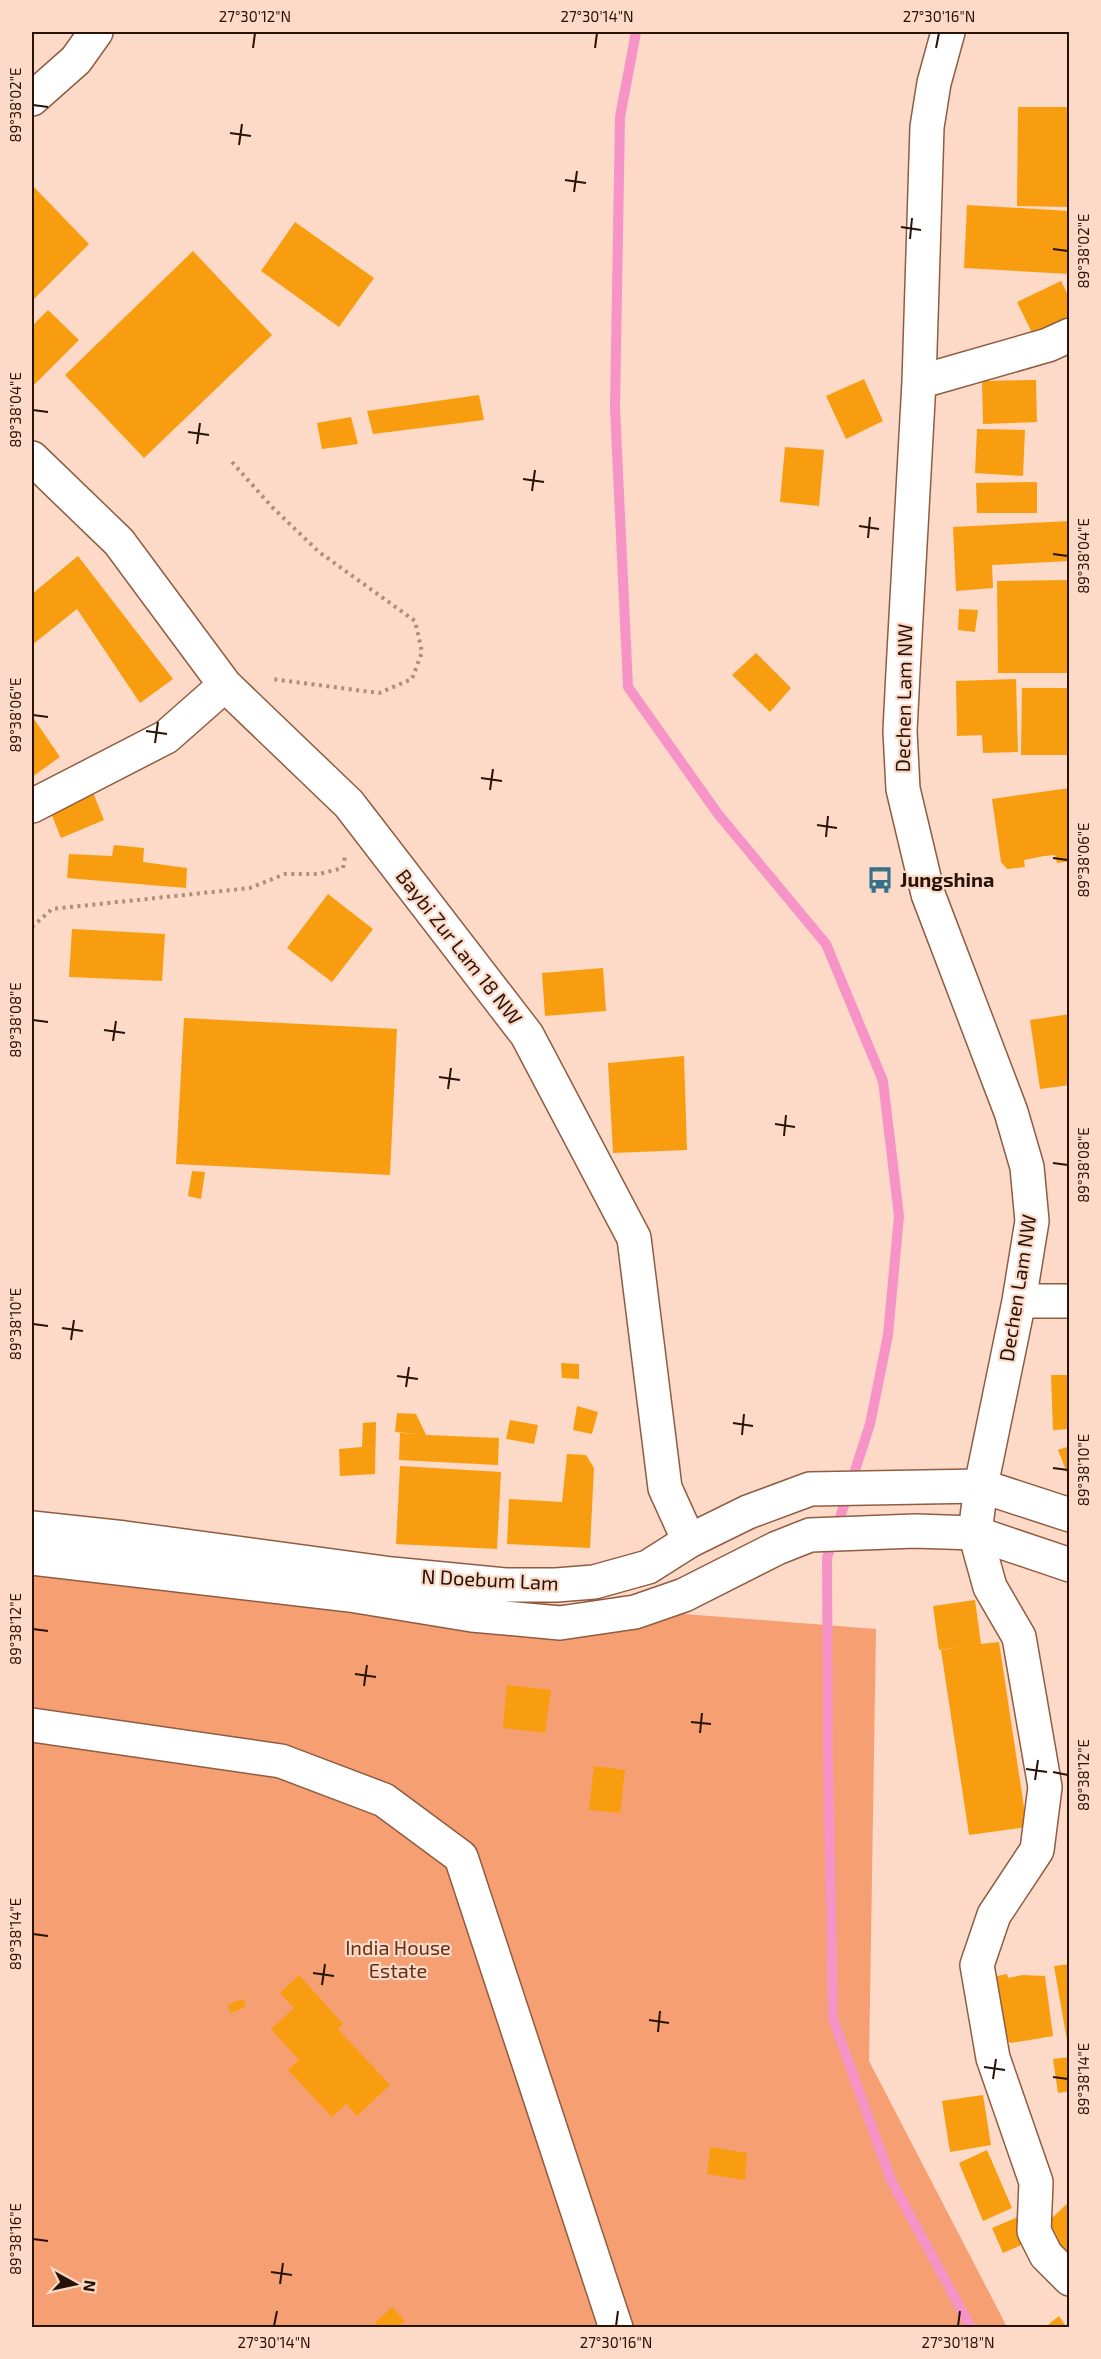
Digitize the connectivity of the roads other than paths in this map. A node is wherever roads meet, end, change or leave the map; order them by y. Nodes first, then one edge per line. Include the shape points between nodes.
1 (96, 32) edge
2 (948, 32) edge
3 (32, 99) edge
4 (1070, 335) edge
5 (919, 382) junction
6 (32, 458) edge
7 (225, 685) junction
8 (32, 806) edge
9 (1019, 1300) junction
10 (1070, 1301) edge
11 (981, 1486) junction
12 (1070, 1515) edge
13 (32, 1528) edge
14 (975, 1533) junction
15 (689, 1541) junction
16 (32, 1558) edge
17 (1070, 1565) edge
18 (32, 1725) edge
19 (1070, 2280) edge
20 (616, 2328) edge

1 - 3 street via 76,60
2 - 5 street, Dechen Lam NW via 927,127
4 - 5 street via 1048,345
5 - 9 street, Dechen Lam NW via 900,731 903,789 928,894 1011,1112 1027,1167 1032,1221
6 - 7 street, Baybi Zur Lam 18 NW via 119,542
7 - 8 street via 166,737
7 - 15 street, Baybi Zur Lam 18 NW via 349,804 527,1035 634,1238 665,1488
9 - 10 street
9 - 11 street, Dechen Lam NW
11 - 12 street, N Doebum Lam
11 - 14 street, Dechen Lam NW
11 - 15 street, N Doebum Lam via 810,1489 748,1512
13 - 15 street, N Doebum Lam via 393,1575 505,1585 594,1582 648,1567
14 - 16 street via 810,1535 684,1595 645,1609 560,1623
14 - 17 street
14 - 19 street via 990,1587 1019,1637 1045,1787 1037,1850 994,1915 977,1965 993,2058 1036,2182 1034,2231 1046,2255
18 - 20 street via 281,1761 384,1800 461,1857

